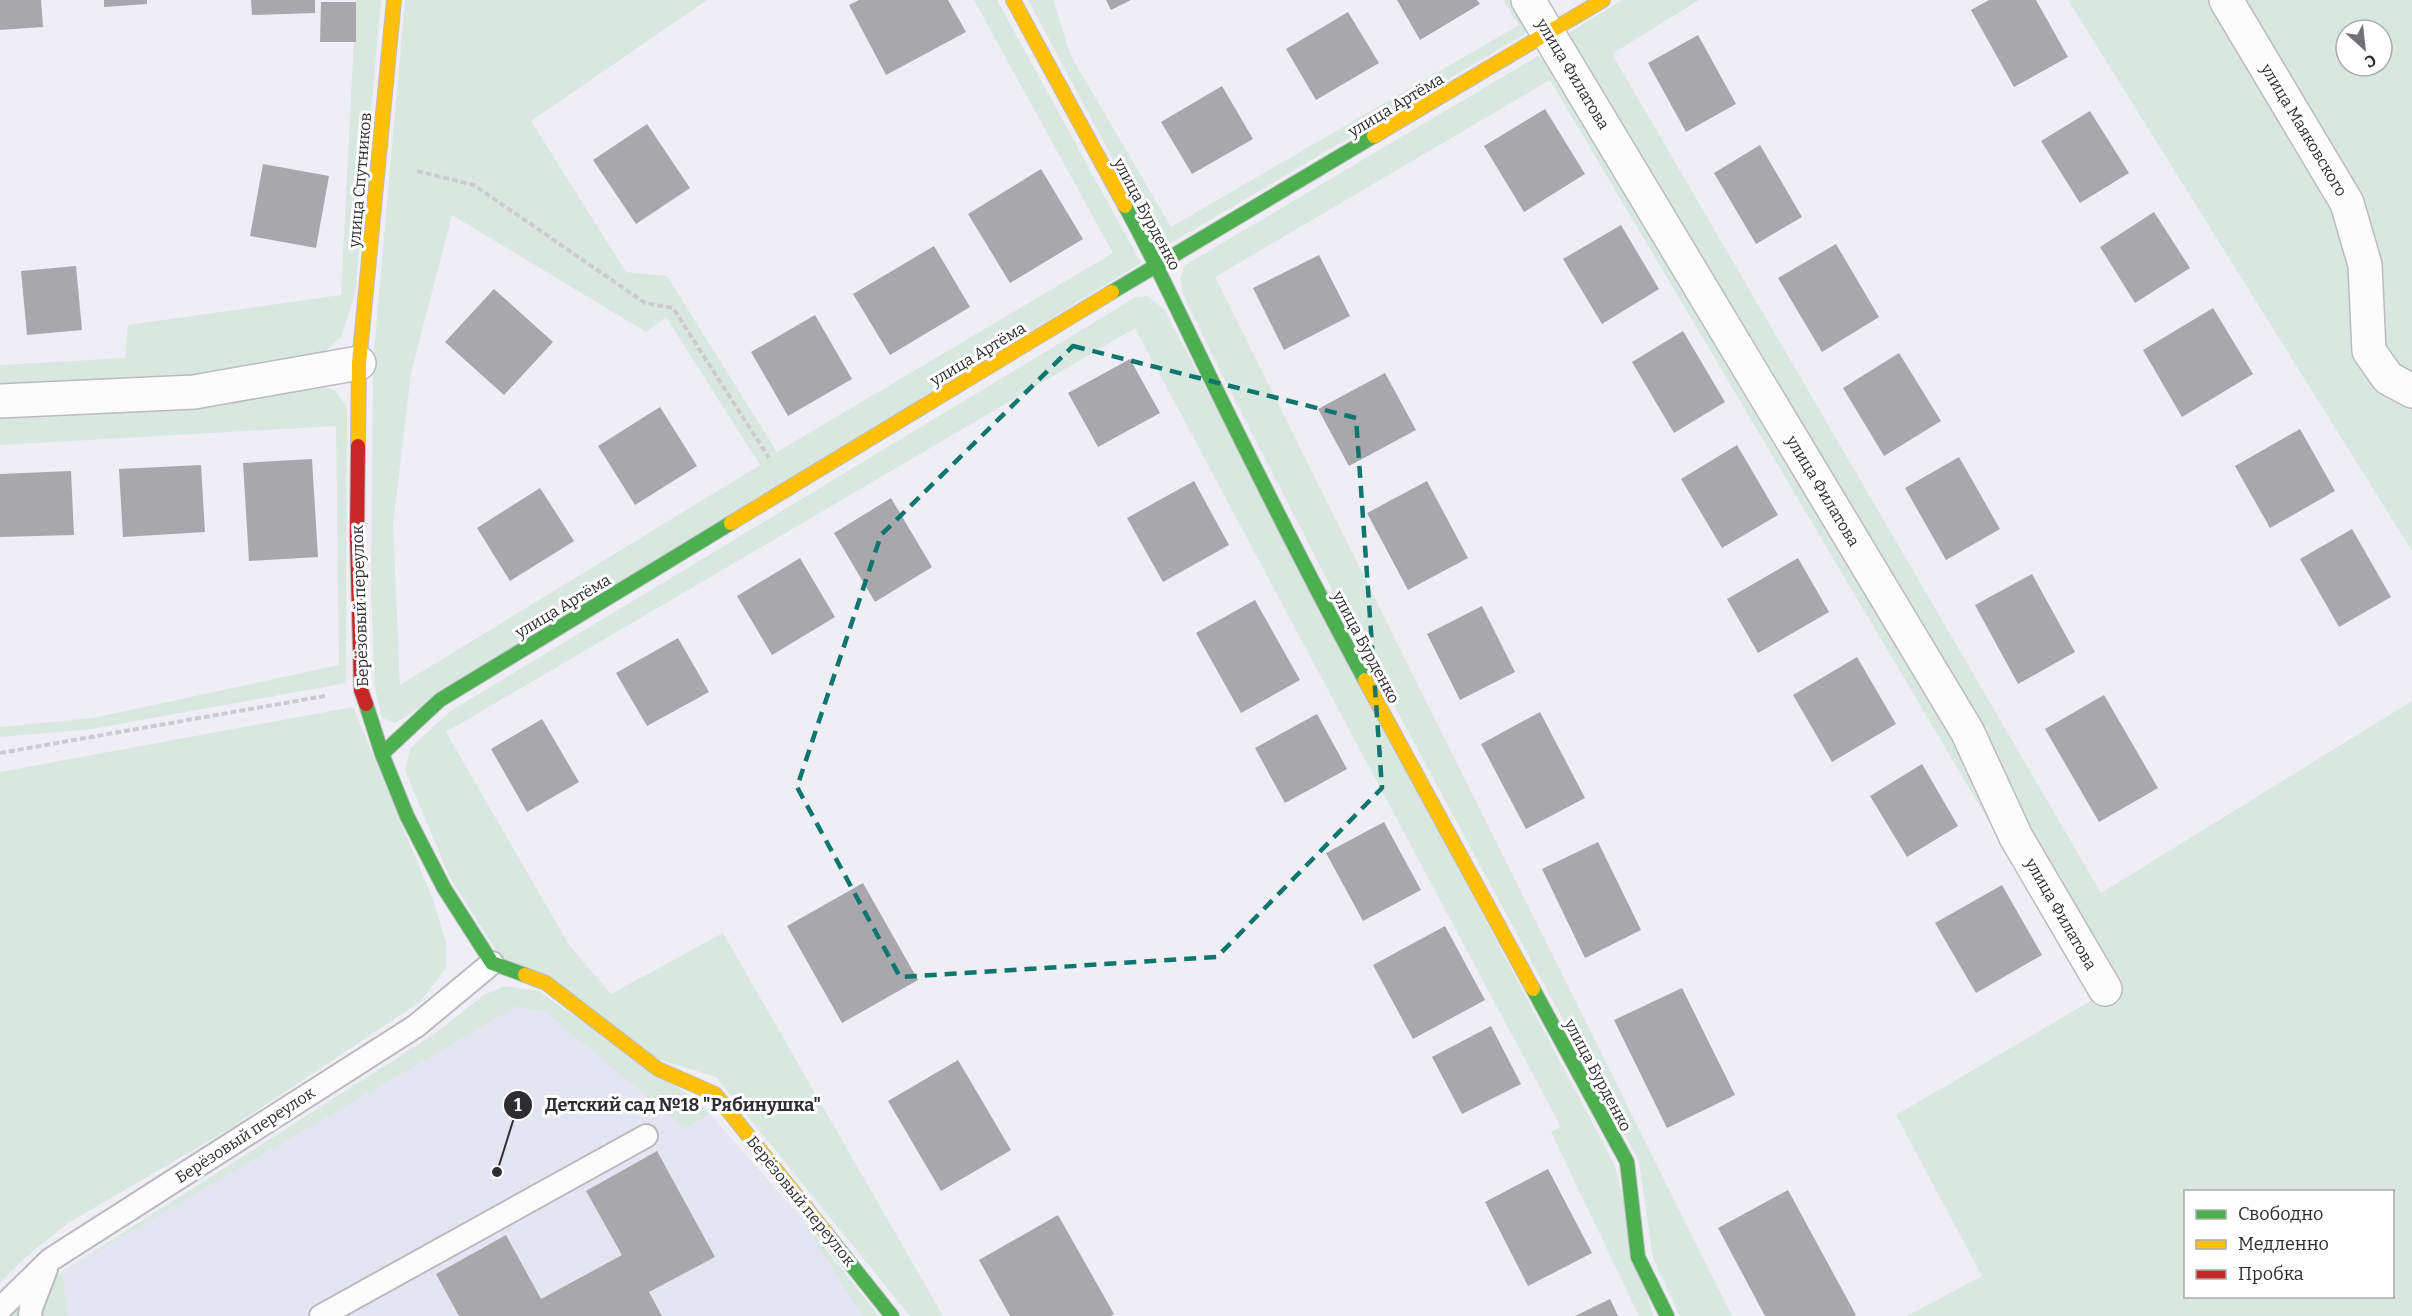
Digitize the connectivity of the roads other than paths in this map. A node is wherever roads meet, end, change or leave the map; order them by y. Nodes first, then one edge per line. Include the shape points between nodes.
1 (394, 0) edge
2 (1013, 0) edge
3 (1528, 0) edge
4 (1603, 0) edge
5 (2226, 0) edge
6 (1549, 34) junction
7 (1157, 265) junction
8 (359, 363) junction
9 (2412, 391) edge
10 (0, 401) edge
11 (382, 754) junction
12 (492, 963) junction
13 (2104, 989) dead end
14 (646, 1136) dead end
15 (50, 1260) junction
16 (0, 1309) edge
17 (30, 1316) edge
18 (321, 1316) edge
19 (892, 1316) edge
20 (1667, 1316) edge

1 - 8 street, улица Спутников
2 - 7 street, улица Бурденко
3 - 6 street, улица Филатова
4 - 6 street, улица Артёма
5 - 9 street, улица Маяковского via 2347,203 2365,265 2368,351 2388,378
6 - 7 street, улица Артёма
6 - 13 street, улица Филатова via 1967,730 2016,837
7 - 11 street, улица Артёма via 440,700
7 - 20 street, улица Бурденко via 1325,607 1627,1162 1638,1257
8 - 10 street via 195,392
8 - 11 street, Берёзовый переулок via 357,536 361,690
11 - 12 street, Берёзовый переулок via 407,816 444,888
12 - 15 lane, Берёзовый переулок via 417,1026
12 - 19 street, Берёзовый переулок via 546,983 658,1069 715,1094
14 - 18 lane
15 - 16 lane, Берёзовый переулок
15 - 17 lane

